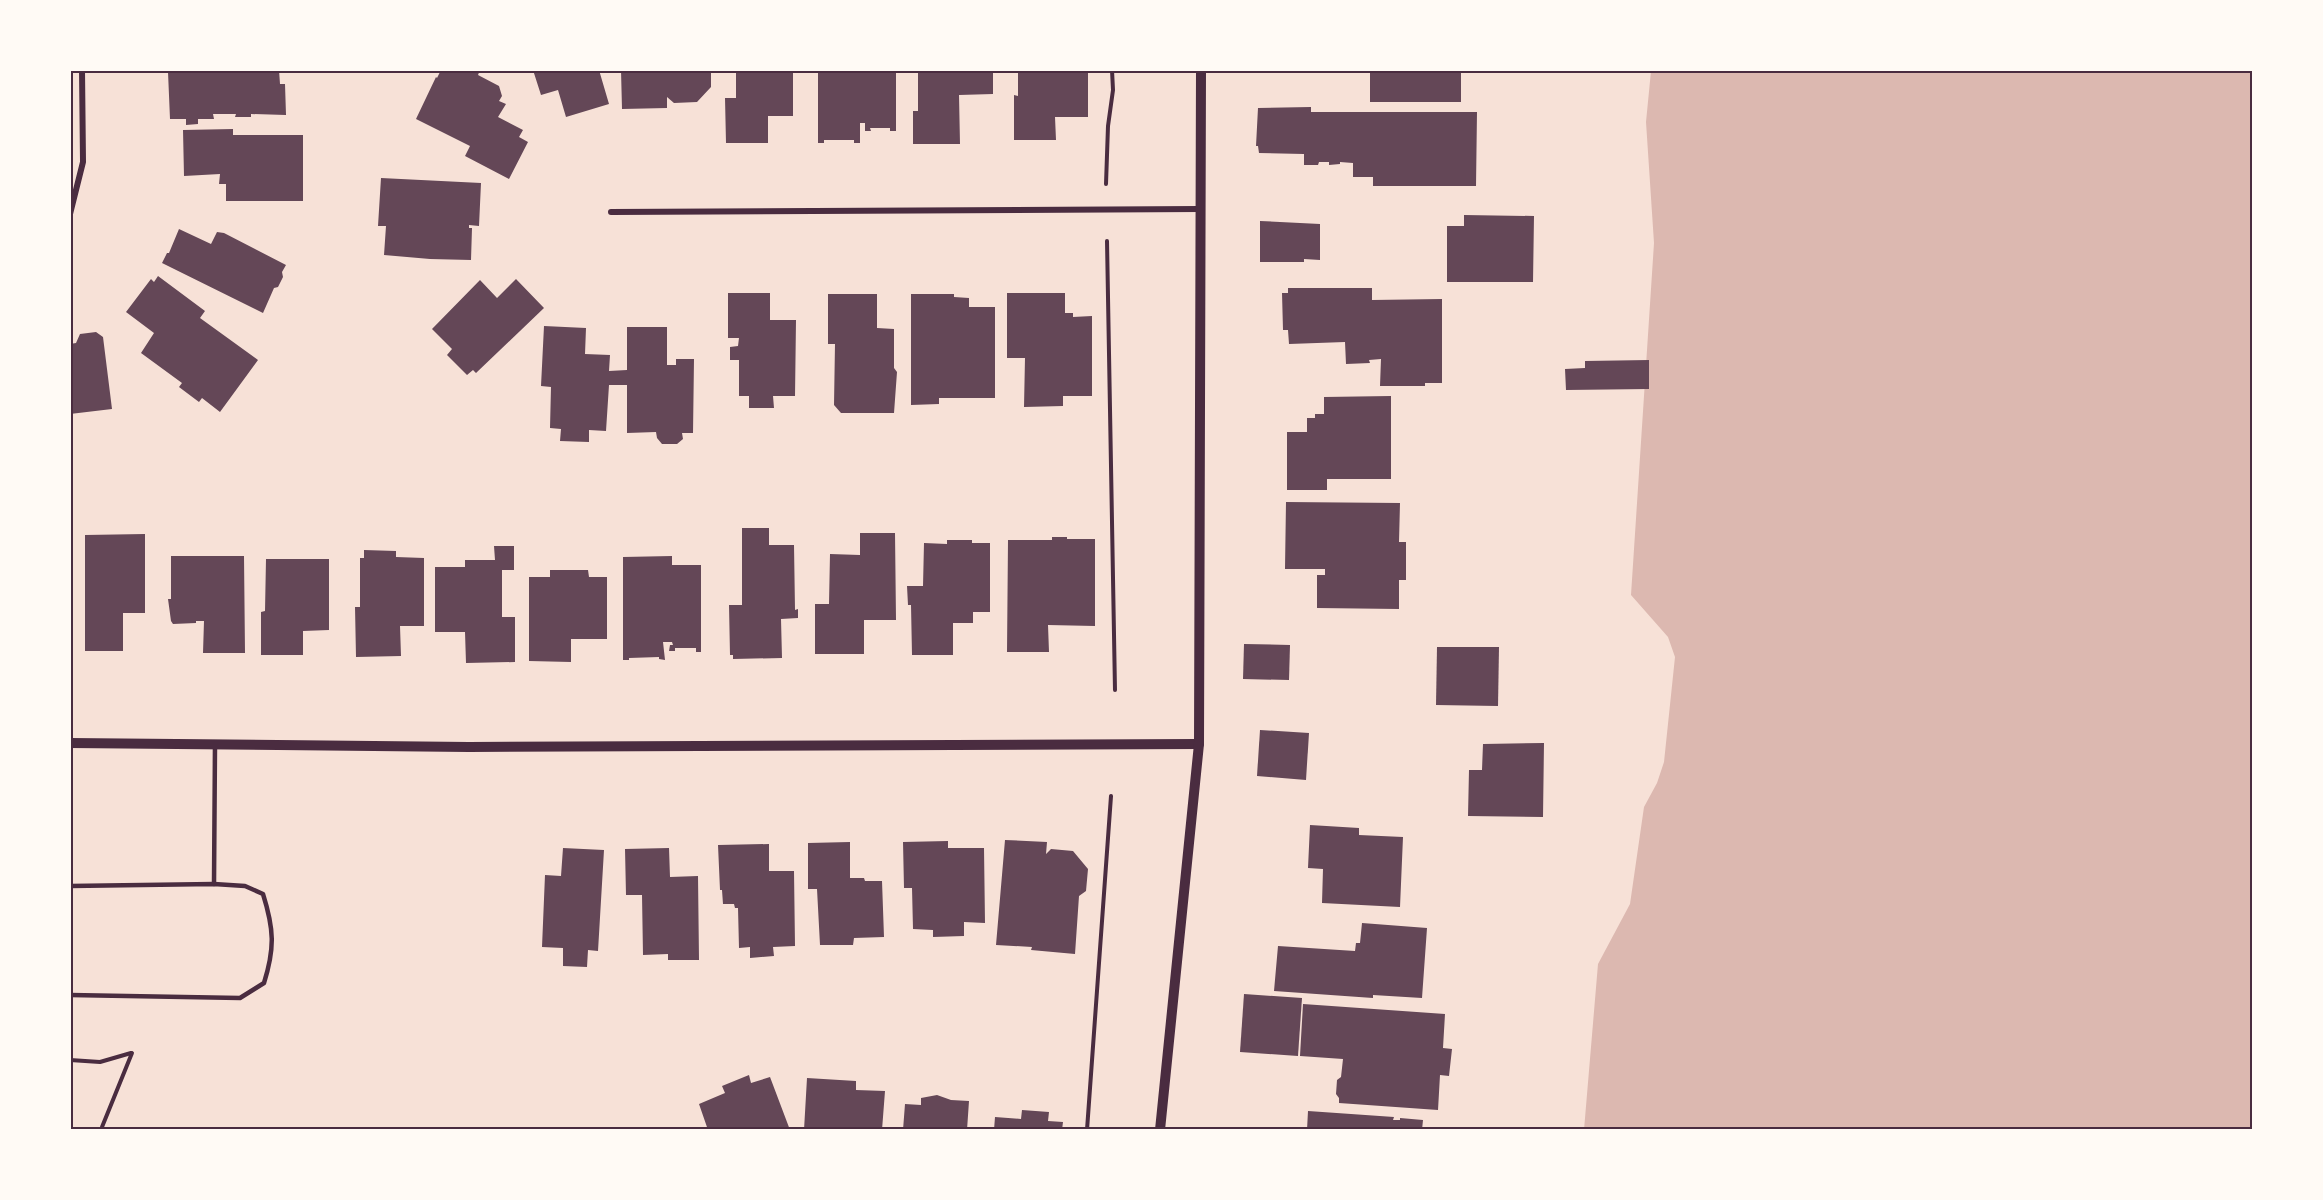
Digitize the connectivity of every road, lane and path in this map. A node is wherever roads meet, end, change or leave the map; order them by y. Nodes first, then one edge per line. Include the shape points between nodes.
1 (82, 70) edge
2 (1112, 70) edge
3 (1201, 70) edge
4 (1106, 184) dead end
5 (1200, 209) junction
6 (611, 212) dead end
7 (70, 214) edge
8 (1107, 241) dead end
9 (1115, 690) dead end
10 (70, 743) edge
11 (214, 744) junction
12 (1199, 744) junction
13 (1111, 796) dead end
14 (214, 884) junction
15 (70, 886) edge
16 (70, 995) edge
17 (70, 1060) edge
18 (102, 1127) dead end
19 (1088, 1130) edge
20 (1160, 1130) edge

1 - 7 street via 82,162
2 - 4 path
3 - 5 street
5 - 6 street
5 - 12 street
8 - 9 path
10 - 11 street
11 - 12 street
11 - 14 lane
12 - 20 street
13 - 19 path
14 - 15 lane
14 - 16 lane via 245,886 263,894 272,921 272,957 264,983 240,998
17 - 18 path via 100,1062 132,1053

